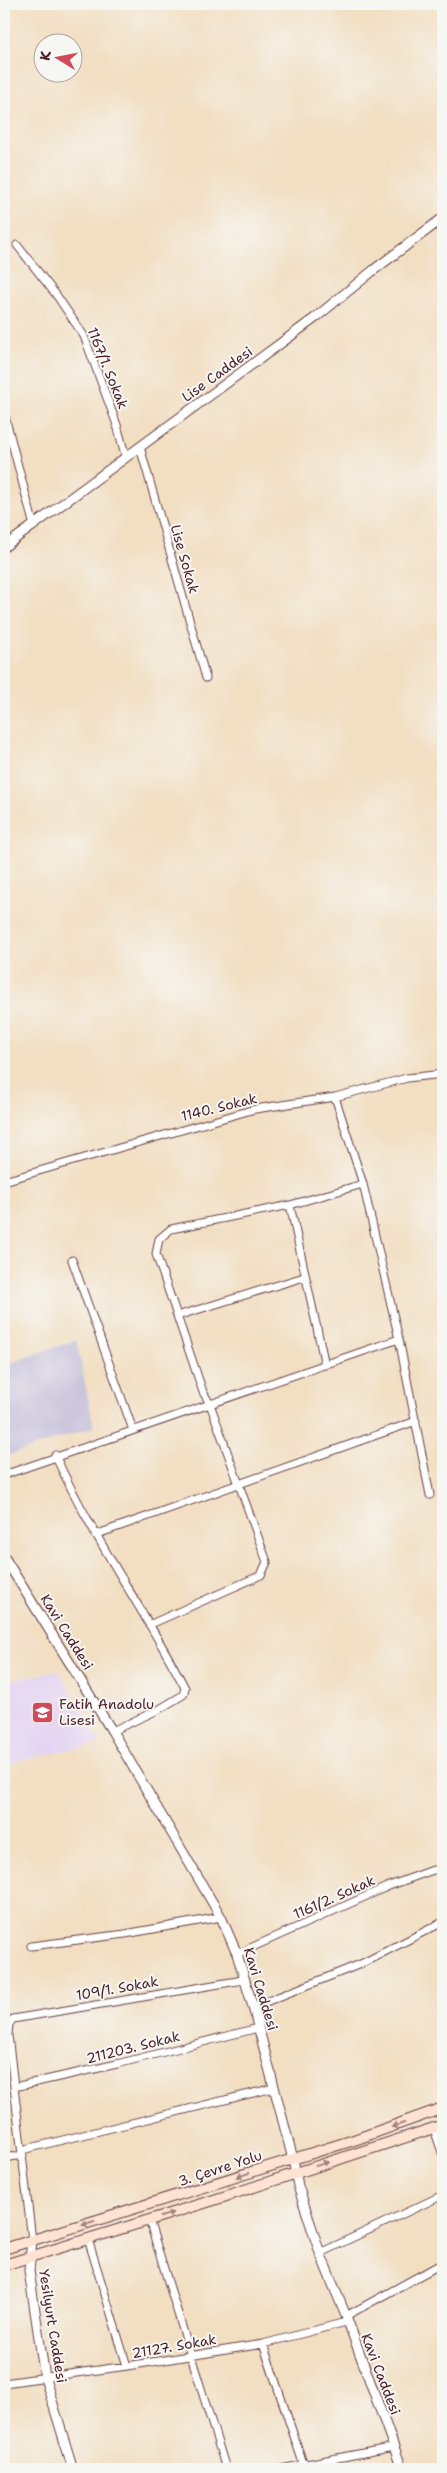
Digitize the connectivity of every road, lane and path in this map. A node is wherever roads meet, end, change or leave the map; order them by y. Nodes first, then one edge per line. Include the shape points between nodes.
1 (443, 218) edge
2 (17, 245) dead end
3 (4, 413) edge
4 (140, 448) junction
5 (126, 458) junction
6 (34, 526) junction
7 (4, 547) edge
8 (206, 678) dead end
9 (443, 1074) edge
10 (335, 1097) junction
11 (4, 1181) edge
12 (363, 1184) junction
13 (290, 1205) junction
14 (72, 1260) dead end
15 (304, 1277) junction
16 (177, 1316) junction
17 (398, 1339) junction
18 (324, 1365) junction
19 (210, 1404) junction
20 (416, 1421) junction
21 (133, 1430) junction
22 (55, 1455) junction
23 (4, 1475) edge
24 (240, 1484) junction
25 (430, 1495) dead end
26 (95, 1535) junction
27 (4, 1557) edge
28 (151, 1624) junction
29 (112, 1731) junction
30 (443, 1870) edge
31 (221, 1917) junction
32 (443, 1922) edge
33 (31, 1946) dead end
34 (237, 1954) junction
35 (243, 1980) junction
36 (253, 2007) junction
37 (258, 2028) junction
38 (8, 2035) joint
39 (14, 2087) junction
40 (274, 2088) junction
41 (443, 2108) edge
42 (439, 2127) edge
43 (22, 2153) junction
44 (443, 2155) edge
45 (4, 2158) edge
46 (294, 2159) junction
47 (295, 2172) junction
48 (443, 2195) edge
49 (148, 2220) junction
50 (88, 2239) junction
51 (32, 2240) junction
52 (4, 2249) edge
53 (320, 2253) junction
54 (29, 2256) junction
55 (443, 2263) edge
56 (4, 2265) edge
57 (346, 2319) junction
58 (263, 2344) junction
59 (192, 2355) junction
60 (127, 2366) junction
61 (45, 2378) junction
62 (4, 2383) edge
63 (394, 2448) junction
64 (304, 2467) edge
65 (73, 2469) edge
66 (226, 2469) edge
67 (281, 2469) edge
68 (402, 2469) edge

1 - 4 street, Lise Caddesi via 316,318
2 - 5 street, 1167/1. Sokak via 84,336
3 - 6 street
4 - 5 street, Lise Caddesi
4 - 8 street, Lise Sokak
5 - 6 street, Lise Caddesi
6 - 7 street, Lise Caddesi
9 - 10 street, 1140. Sokak via 407,1078
10 - 11 street, 1140. Sokak via 255,1109
10 - 12 street
12 - 13 street
12 - 17 street
13 - 15 street
13 - 16 street via 171,1229 161,1236 156,1254
14 - 21 street
15 - 16 street
15 - 18 street
16 - 19 street
17 - 18 street
17 - 20 street
18 - 19 street
19 - 21 street
19 - 24 street
20 - 24 street
20 - 25 street
21 - 22 street
22 - 23 street
22 - 26 street
24 - 26 street
24 - 28 street via 266,1557 265,1572
26 - 28 street
27 - 29 street, Kavi Caddesi
28 - 29 street via 185,1688 184,1695
29 - 31 street, Kavi Caddesi
30 - 34 street, 1161/2. Sokak via 434,1870 389,1886
31 - 33 street
31 - 34 street, Kavi Caddesi
32 - 36 street via 363,1963
34 - 35 street, Kavi Caddesi
35 - 36 street, Kavi Caddesi
35 - 38 street, 109/1. Sokak via 13,2020 9,2024
36 - 37 street, Kavi Caddesi
37 - 39 street, 211203. Sokak
37 - 40 street, Kavi Caddesi
38 - 39 street, Yesilyurt Caddesi
39 - 43 street, Yesilyurt Caddesi
40 - 43 street
40 - 46 street, Kavi Caddesi
41 -> 46 main road, 3. Çevre Yolu
42 - 44 street
47 -> 42 main road, 3. Çevre Yolu
43 - 45 street
43 - 51 street, Yesilyurt Caddesi
46 - 47 street, Kavi Caddesi
46 -> 51 main road, 3. Çevre Yolu
49 -> 47 main road, 3. Çevre Yolu
47 - 53 street, Kavi Caddesi
48 - 53 street
49 - 50 main road, 3. Çevre Yolu
49 - 59 street
50 - 54 main road, 3. Çevre Yolu
50 - 60 street
51 - 52 main road, 3. Çevre Yolu
51 - 54 street, Yesilyurt Caddesi
53 - 57 street, Kavi Caddesi
54 - 56 main road, 3. Çevre Yolu
54 - 61 street, Yesilyurt Caddesi
55 - 57 street, 21127. Sokak
57 - 58 street, 21127. Sokak
57 - 63 street, Kavi Caddesi
58 - 59 street, 21127. Sokak
58 - 64 street
59 - 60 street, 21127. Sokak
59 - 66 street
60 - 61 street, 21127. Sokak
61 - 62 street, 21127. Sokak
61 - 65 street, Yesilyurt Caddesi
63 - 64 street
63 - 68 street, Kavi Caddesi
64 - 67 street

